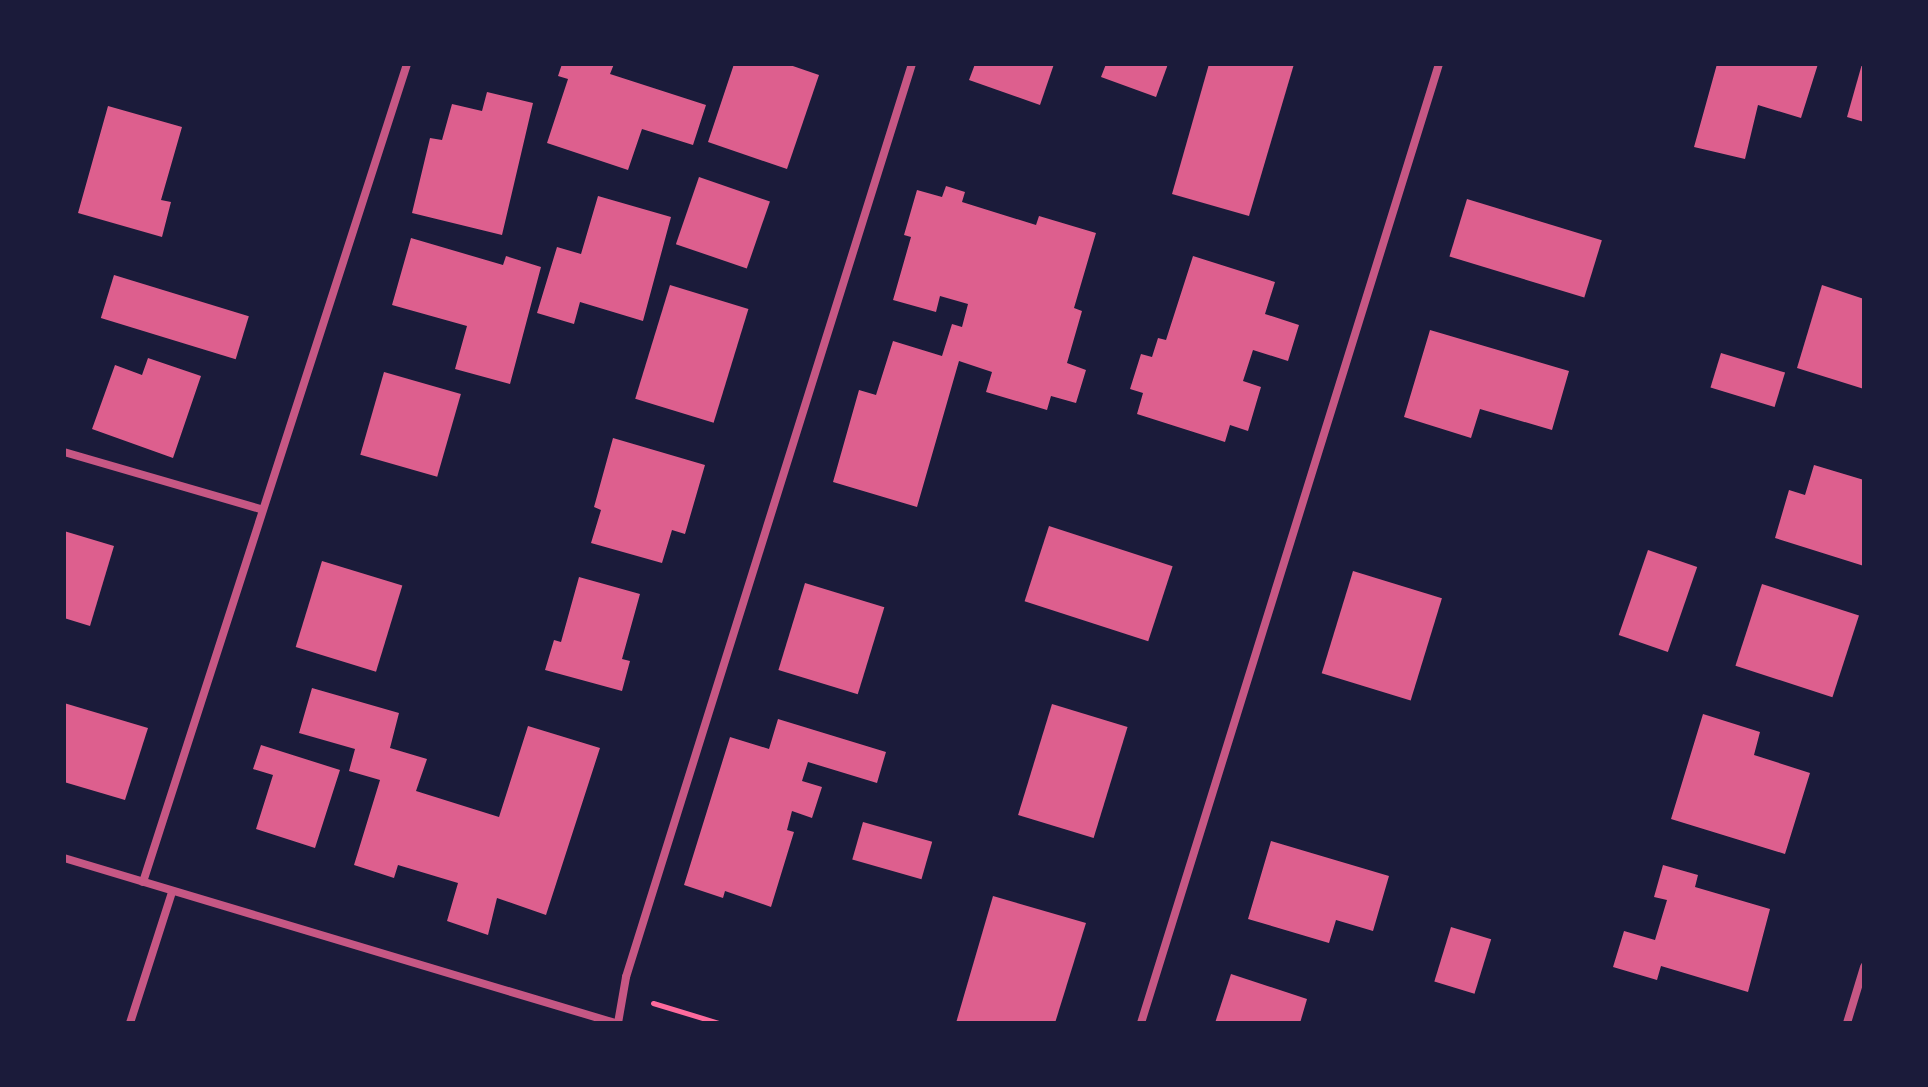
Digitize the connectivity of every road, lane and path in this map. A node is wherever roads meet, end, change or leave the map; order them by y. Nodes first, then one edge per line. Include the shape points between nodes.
1 (407, 64) edge
2 (912, 64) edge
3 (1439, 64) edge
4 (64, 452) edge
5 (260, 509) junction
6 (64, 858) edge
7 (143, 882) junction
8 (172, 892) junction
9 (1864, 967) edge
10 (130, 1023) edge
11 (616, 1023) edge
12 (1141, 1023) edge
13 (1847, 1023) edge

1 - 5 street
2 - 11 street via 626,977
3 - 12 street
4 - 5 street
5 - 7 street
6 - 7 street
7 - 8 street
8 - 10 street
8 - 11 street
9 - 13 street

